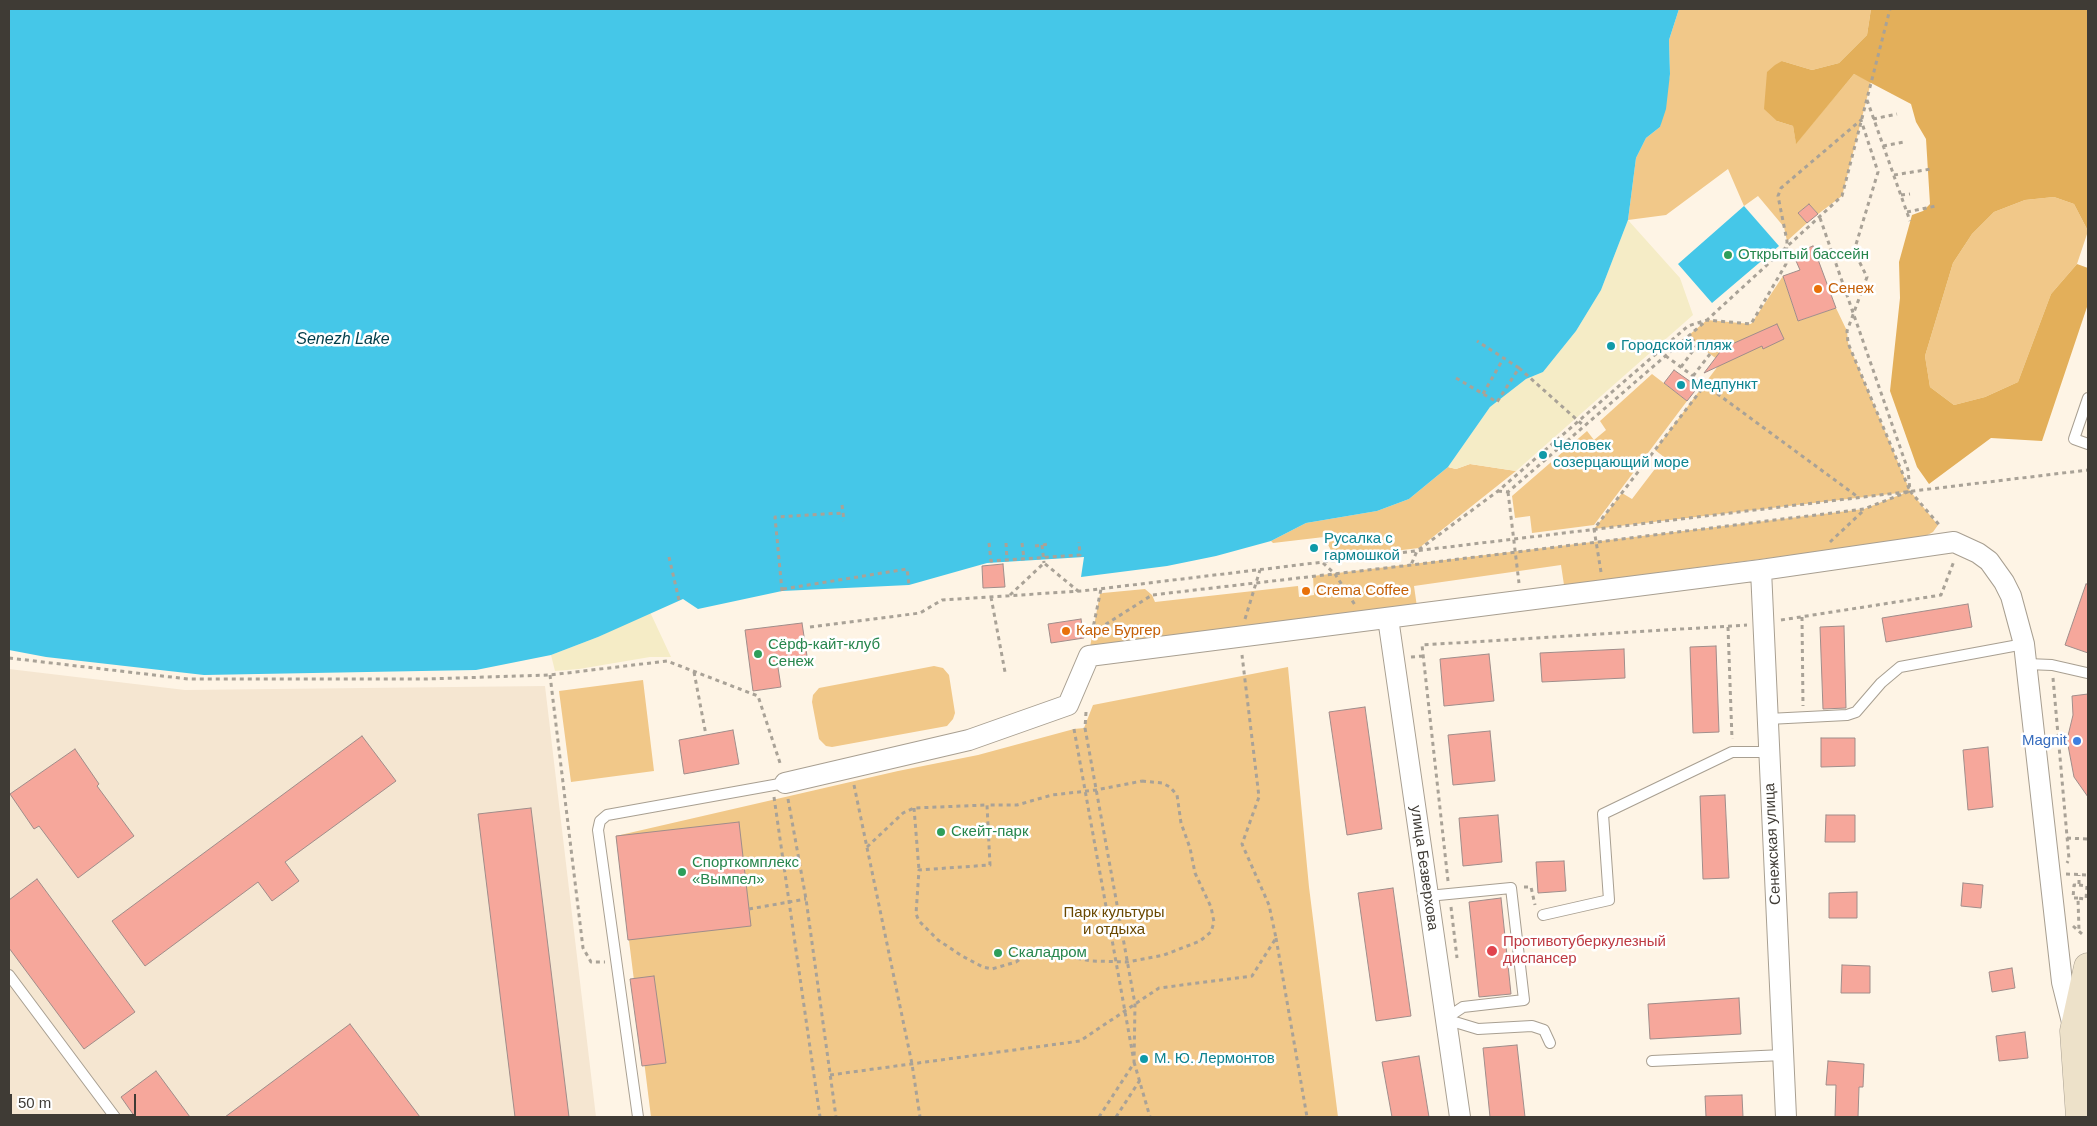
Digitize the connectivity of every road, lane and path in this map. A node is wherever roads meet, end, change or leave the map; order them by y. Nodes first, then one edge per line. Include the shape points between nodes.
1 (1890, 9) edge
2 (1866, 99) junction
3 (1897, 114) dead end
4 (1873, 119) junction
5 (1861, 120) junction
6 (1904, 142) dead end
7 (1883, 146) junction
8 (1930, 169) dead end
9 (1894, 175) junction
10 (1910, 194) dead end
11 (1901, 195) junction
12 (1936, 206) dead end
13 (1907, 212) junction
14 (1820, 218) junction
15 (1910, 221) dead end
16 (1787, 248) junction
17 (1854, 311) junction
18 (1707, 320) junction
19 (1689, 335) junction
20 (1477, 341) dead end
21 (1659, 351) junction
22 (1710, 354) dead end
23 (1666, 356) junction
24 (1503, 359) junction
25 (1681, 367) junction
26 (1519, 368) junction
27 (1693, 376) junction
28 (1456, 378) dead end
29 (1705, 385) junction
30 (1483, 394) junction
31 (2088, 398) edge
32 (1578, 421) junction
33 (1584, 426) junction
34 (2088, 444) edge
35 (2088, 470) edge
36 (1498, 491) junction
37 (1910, 491) junction
38 (1508, 492) junction
39 (1858, 498) junction
40 (842, 505) dead end
41 (1864, 510) junction
42 (843, 513) junction
43 (844, 521) dead end
44 (1594, 529) junction
45 (1514, 539) junction
46 (1079, 542) dead end
47 (1596, 542) junction
48 (989, 543) dead end
49 (1006, 543) dead end
50 (1022, 543) dead end
51 (1957, 543) junction
52 (1049, 544) dead end
53 (1042, 545) junction
54 (1035, 546) dead end
55 (1417, 551) junction
56 (1516, 552) junction
57 (669, 557) dead end
58 (1044, 557) junction
59 (1024, 558) junction
60 (1007, 560) junction
61 (1323, 562) junction
62 (1044, 563) junction
63 (1808, 563) junction
64 (1411, 565) junction
65 (1260, 570) junction
66 (1761, 570) junction
67 (1335, 574) junction
68 (1256, 583) junction
69 (909, 584) dead end
70 (1101, 589) junction
71 (1604, 590) junction
72 (1079, 592) junction
73 (1009, 596) junction
74 (991, 597) junction
75 (679, 600) dead end
76 (1521, 601) junction
77 (1802, 617) junction
78 (1388, 618) junction
79 (1366, 621) junction
80 (1764, 623) junction
81 (810, 627) dead end
82 (1728, 627) junction
83 (1240, 637) junction
84 (2024, 644) junction
85 (1422, 645) dead end
86 (9, 658) edge
87 (2027, 664) junction
88 (2052, 665) junction
89 (694, 672) junction
90 (1005, 672) dead end
91 (2087, 673) dead end
92 (550, 675) junction
93 (1086, 710) dead end
94 (1803, 717) junction
95 (1768, 719) junction
96 (1074, 729) dead end
97 (706, 735) dead end
98 (1732, 752) junction
99 (1769, 752) junction
100 (850, 767) junction
101 (779, 784) junction
102 (1085, 790) junction
103 (1096, 790) junction
104 (987, 805) junction
105 (914, 808) junction
106 (2067, 838) junction
107 (2088, 838) edge
108 (867, 848) junction
109 (919, 870) junction
110 (2079, 875) junction
111 (2088, 875) edge
112 (2079, 885) junction
113 (1511, 888) junction
114 (2087, 893) edge
115 (1428, 896) junction
116 (2078, 898) junction
117 (806, 899) junction
118 (789, 902) junction
119 (749, 909) dead end
120 (1542, 915) joint
121 (2072, 925) dead end
122 (1276, 938) junction
123 (616, 962) junction
124 (1127, 962) junction
125 (1116, 963) junction
126 (2088, 967) edge
127 (9, 975) edge
128 (1135, 1004) junction
129 (1124, 1011) junction
130 (1446, 1019) junction
131 (2074, 1031) junction
132 (1550, 1044) dead end
133 (1783, 1054) junction
134 (1652, 1060) dead end
135 (1134, 1063) junction
136 (912, 1064) junction
137 (830, 1075) junction
138 (1140, 1080) junction
139 (2082, 1102) edge
140 (115, 1117) edge
141 (638, 1117) edge
142 (820, 1117) edge
143 (836, 1117) edge
144 (920, 1117) edge
145 (1099, 1117) edge
146 (1116, 1117) edge
147 (1150, 1117) edge
148 (1307, 1117) edge
149 (1460, 1117) edge
150 (1786, 1117) edge

1 - 2 path
2 - 4 path
2 - 5 path
3 - 4 path
4 - 7 path
5 - 14 path via 1842,196
5 - 16 path via 1781,188 1778,196
5 - 17 path via 1878,172 1854,251 1866,277
6 - 7 path
7 - 9 path
8 - 9 path
9 - 11 path
10 - 11 path
11 - 13 path
12 - 13 path
13 - 15 path
14 - 16 path
14 - 17 path
16 - 18 path
16 - 18 path via 1786,264 1751,324
17 - 37 path via 1908,470
17 - 37 path via 1847,331 1848,343
18 - 19 path
18 - 21 path via 1688,326
19 - 23 path
19 - 25 path via 1697,345
20 - 24 path
21 - 23 path
21 - 32 path
22 - 27 path
23 - 25 path
23 - 33 path
24 - 26 path
24 - 30 path
25 - 27 path
26 - 30 path via 1497,402
26 - 32 path
27 - 29 path
28 - 30 path
29 - 39 path
29 - 44 path
31 - 34 lane via 2074,439
32 - 33 path
32 - 36 path
33 - 38 path
35 - 37 path
36 - 38 path
36 - 55 path
37 - 39 path
37 - 41 path
37 - 51 path
38 - 45 path
39 - 44 path
40 - 42 path
41 - 47 path
41 - 63 path
42 - 43 path
42 - 69 path via 775,517 783,590 907,569
44 - 45 path
44 - 47 path
45 - 55 path
45 - 56 path
46 - 58 path via 1080,555
47 - 56 path
47 - 71 path
48 - 60 path via 991,561
49 - 60 path
50 - 59 path
51 - 63 street
51 - 77 path via 1941,595
51 - 84 street via 1988,561 2004,582
52 - 53 path
53 - 54 path
53 - 58 path
55 - 61 path
55 - 64 path
56 - 64 path
56 - 76 path
57 - 75 path
58 - 59 path
58 - 62 path
59 - 60 path
61 - 65 path
61 - 67 path
62 - 72 path
62 - 73 path
63 - 66 street
64 - 67 path
65 - 68 path
65 - 70 path
66 - 71 street
66 - 80 street, Сенежская улица
67 - 68 path
67 - 79 path
68 - 70 path via 1152,595 1092,633
68 - 83 path
70 - 72 path
71 - 76 street
72 - 73 path
73 - 74 path
74 - 81 path via 942,600 920,613
74 - 90 path
76 - 78 street
77 - 80 path
77 - 94 path
78 - 79 street
78 - 115 street, улица Безверхова
79 - 83 street
80 - 82 path
80 - 95 street, Сенежская улица
82 - 85 path
82 - 98 path
83 - 100 street via 1089,656 1068,705 969,740
83 - 122 path via 1258,797 1242,844 1269,905
84 - 87 street
84 - 94 lane via 1900,667 1856,712
86 - 92 path via 188,679 425,679
87 - 88 lane
87 - 131 street via 2062,982
88 - 91 lane
88 - 106 path
89 - 92 path via 667,662
89 - 97 path
89 - 101 path via 758,696 779,754
92 - 123 path via 583,948 591,962
93 - 103 path via 1085,728
94 - 95 lane
95 - 99 street, Сенежская улица
96 - 102 path
98 - 99 lane
98 - 120 lane via 1603,814 1609,900
99 - 133 street, Сенежская улица
100 - 101 street
100 - 108 path
101 - 117 path
101 - 118 path
101 - 123 lane via 603,817 598,830
102 - 103 path
102 - 104 path via 1017,805
102 - 125 path
103 - 124 path
103 - 124 path via 1142,781 1170,787 1177,795 1195,873 1211,907 1214,922 1211,932 1200,941 1164,955
104 - 105 path
104 - 109 path via 990,865
105 - 108 path via 903,814
105 - 109 path
106 - 107 path
106 - 110 path via 2070,859 2061,874
108 - 136 path
109 - 125 path via 916,914 919,921 938,940 984,967 992,969 1016,962 1024,956 1050,953
110 - 111 path
110 - 112 path
112 - 114 path via 2087,886
112 - 116 path via 2074,885 2073,898
113 - 115 lane
113 - 120 path via 1531,887 1535,908
113 - 130 lane via 1524,1000 1463,1007
114 - 116 path via 2086,899
115 - 130 street, улица Безверхова
116 - 121 path via 2081,933
117 - 118 path
117 - 137 path
118 - 119 path
118 - 142 path
122 - 128 path via 1252,976 1159,988
122 - 148 path
123 - 141 lane
124 - 125 path
124 - 128 path
125 - 129 path
126 - 131 street
127 - 140 lane
128 - 129 path
128 - 135 path
129 - 135 path
129 - 136 path via 1080,1041
130 - 132 lane via 1478,1029 1532,1026 1544,1030
130 - 149 street, улица Безверхова
131 - 139 street
133 - 134 lane
133 - 150 street, Сенежская улица
135 - 138 path
135 - 145 path
136 - 137 path
136 - 144 path
137 - 143 path
138 - 146 path
138 - 147 path

